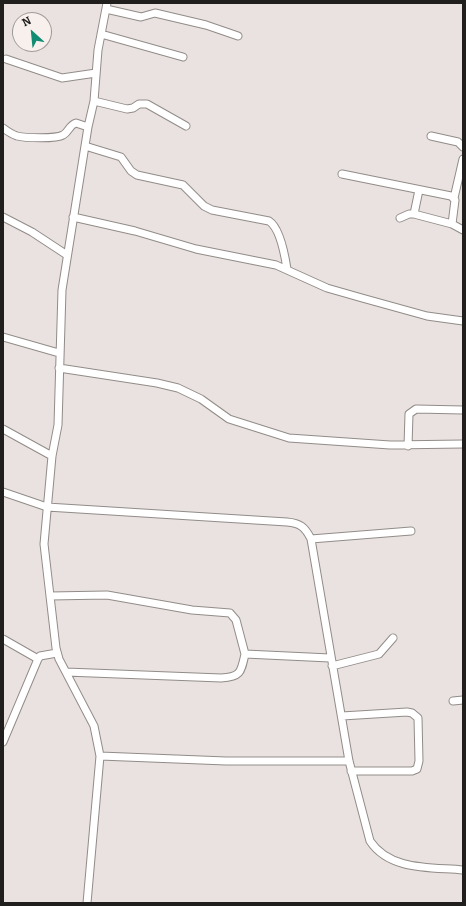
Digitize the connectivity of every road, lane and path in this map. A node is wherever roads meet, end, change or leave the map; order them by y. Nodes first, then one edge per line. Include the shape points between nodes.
1 (106, 6) edge
2 (101, 34) junction
3 (238, 36) dead end
4 (183, 57) dead end
5 (6, 59) dead end
6 (96, 73) junction
7 (94, 101) junction
8 (186, 126) dead end
9 (88, 127) junction
10 (3, 128) edge
11 (431, 136) dead end
12 (85, 146) junction
13 (463, 147) edge
14 (463, 159) edge
15 (342, 174) dead end
16 (419, 190) junction
17 (454, 198) junction
18 (414, 214) junction
19 (3, 217) edge
20 (73, 217) junction
21 (400, 218) dead end
22 (452, 224) junction
23 (463, 230) edge
24 (67, 255) junction
25 (287, 269) junction
26 (463, 320) edge
27 (3, 337) edge
28 (59, 353) junction
29 (58, 368) junction
30 (463, 410) edge
31 (3, 429) edge
32 (463, 444) edge
33 (408, 446) junction
34 (52, 456) junction
35 (3, 492) edge
36 (47, 507) junction
37 (411, 531) dead end
38 (311, 539) junction
39 (50, 596) junction
40 (393, 638) dead end
41 (3, 639) edge
42 (57, 653) junction
43 (245, 654) junction
44 (38, 659) junction
45 (331, 662) junction
46 (66, 672) junction
47 (453, 700) dead end
48 (463, 700) edge
49 (342, 716) junction
50 (3, 742) edge
51 (100, 756) junction
52 (349, 761) junction
53 (351, 771) junction
54 (463, 870) edge
55 (87, 903) edge

1 - 2 street
1 - 3 street via 141,18 155,13 206,25
2 - 4 street
2 - 6 street
5 - 6 street via 62,78
6 - 7 street
7 - 8 street via 127,109 147,104
7 - 9 street
9 - 10 street via 76,123 61,136 33,137 15,135
9 - 12 street
11 - 13 street via 458,142
12 - 20 street
12 - 25 street via 121,157 137,175 183,185 204,206 212,210 269,221 275,228
14 - 17 street
15 - 16 street
16 - 17 street
16 - 18 street
17 - 22 street
18 - 21 street
18 - 22 street
19 - 24 street
20 - 24 street
20 - 25 street via 135,230 196,249
22 - 23 street
24 - 28 street via 62,290
25 - 26 street via 327,288 427,316
27 - 28 street
28 - 29 street
29 - 33 street via 157,382 178,388 201,399 229,419 289,438
29 - 34 street via 58,425
30 - 33 street via 412,411 409,414
31 - 34 street
32 - 33 street
34 - 36 street
35 - 36 street
36 - 38 street via 297,523 305,528
36 - 39 street via 44,554
37 - 38 street
38 - 45 street
39 - 42 street
39 - 43 street via 107,595 192,610 230,612 236,620
40 - 45 street via 380,654
41 - 44 street
42 - 44 street via 40,656
42 - 46 street
43 - 45 street
43 - 46 street via 241,670 232,677
44 - 50 street
45 - 49 street
46 - 51 street via 94,726
47 - 48 street
49 - 52 street
49 - 53 street via 407,712 418,718 417,768 412,771
51 - 52 street via 226,761
51 - 55 street
52 - 53 street
53 - 54 street via 363,822 375,849 385,857 403,864

